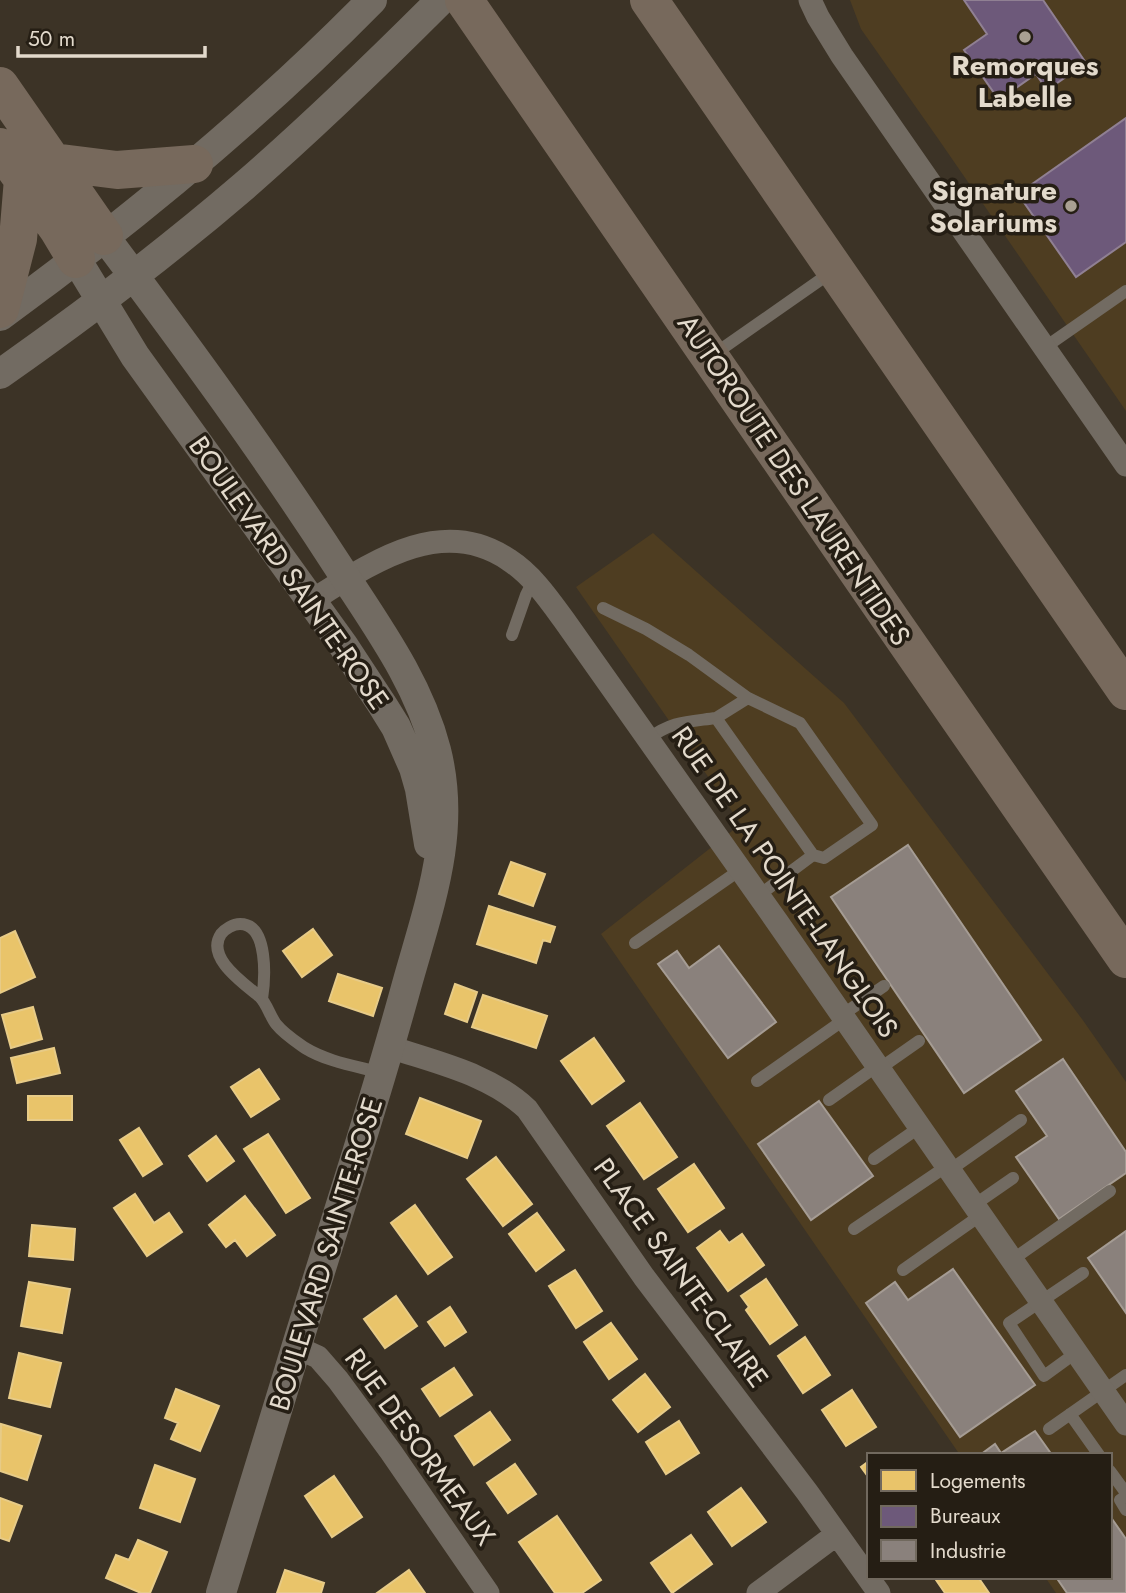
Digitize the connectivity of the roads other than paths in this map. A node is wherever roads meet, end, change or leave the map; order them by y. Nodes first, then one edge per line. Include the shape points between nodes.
1 (372, 0) edge
2 (441, 0) edge
3 (464, 0) edge
4 (649, 0) edge
5 (810, 0) edge
6 (0, 86) edge
7 (0, 147) edge
8 (194, 164) junction
9 (38, 171) junction
10 (90, 248) junction
11 (836, 269) junction
12 (117, 289) junction
13 (1126, 291) edge
14 (0, 309) edge
15 (0, 316) edge
16 (1044, 348) junction
17 (710, 357) junction
18 (0, 374) edge
19 (1126, 465) edge
20 (346, 579) junction
21 (535, 584) junction
22 (311, 601) junction
23 (603, 608) dead end
24 (512, 635) dead end
25 (1126, 691) edge
26 (748, 698) junction
27 (716, 718) junction
28 (648, 739) junction
29 (813, 855) junction
30 (740, 870) junction
31 (758, 896) junction
32 (426, 914) junction
33 (635, 943) dead end
34 (1126, 959) edge
35 (884, 986) dead end
36 (262, 999) junction
37 (843, 1017) junction
38 (919, 1041) dead end
39 (386, 1060) junction
40 (878, 1067) junction
41 (757, 1081) dead end
42 (830, 1100) dead end
43 (1021, 1121) dead end
44 (920, 1128) junction
45 (874, 1159) dead end
46 (948, 1168) junction
47 (1013, 1178) dead end
48 (1110, 1191) dead end
49 (978, 1210) junction
50 (854, 1229) dead end
51 (1012, 1260) junction
52 (903, 1270) dead end
53 (1083, 1273) dead end
54 (1041, 1301) junction
55 (296, 1347) junction
56 (1077, 1352) junction
57 (1126, 1375) edge
58 (1103, 1391) junction
59 (1070, 1414) junction
60 (1126, 1424) edge
61 (1049, 1429) dead end
62 (1098, 1453) edge
63 (1112, 1474) edge
64 (1126, 1495) edge
65 (1126, 1510) edge
66 (837, 1534) junction
67 (867, 1576) edge
68 (221, 1593) edge
69 (488, 1593) edge
70 (758, 1593) edge

1 - 8 street
2 - 12 street via 281,153
3 - 17 highway, AUTOROUTE DES LAURENTIDES
4 - 11 highway
5 - 16 street via 842,56
6 - 9 highway
7 - 9 highway
8 - 9 highway
8 - 10 street
9 - 10 highway
9 - 14 highway
10 - 12 street, BOULEVARD SAINTE-ROSE
10 - 12 street, BOULEVARD SAINTE-ROSE
10 - 15 street
11 - 17 lane
11 - 25 highway
12 - 18 street
12 - 20 street, BOULEVARD SAINTE-ROSE via 306,516
12 - 22 street, BOULEVARD SAINTE-ROSE via 135,356
13 - 16 lane
16 - 19 street
17 - 34 highway, AUTOROUTE DES LAURENTIDES
20 - 21 street, RUE DE LA POINTE-LANGLOIS via 408,548 460,541 495,551
20 - 22 street, RUE DE LA POINTE-LANGLOIS
20 - 32 street, BOULEVARD SAINTE-ROSE via 413,686 437,754 444,802 443,840
21 - 24 lane via 526,594
21 - 28 street, RUE DE LA POINTE-LANGLOIS
22 - 32 street, BOULEVARD SAINTE-ROSE via 396,727 414,768 430,857
23 - 26 lane via 688,655
26 - 27 lane
26 - 29 lane via 800,723 872,825 824,858
27 - 28 lane via 679,722
27 - 29 lane
28 - 30 street, RUE DE LA POINTE-LANGLOIS
29 - 31 lane
30 - 31 street, RUE DE LA POINTE-LANGLOIS
30 - 33 lane
31 - 37 street, RUE DE LA POINTE-LANGLOIS
32 - 39 street, BOULEVARD SAINTE-ROSE
35 - 37 lane
36 - 36 lane via 265,964 260,943 247,926 234,925 221,935 218,951 229,970
36 - 39 lane via 276,1024 308,1049 337,1062
37 - 40 street, RUE DE LA POINTE-LANGLOIS
37 - 41 lane
38 - 40 lane
39 - 55 street, BOULEVARD SAINTE-ROSE
39 - 66 street, PLACE SAINTE-CLAIRE via 474,1076 527,1109 644,1277
40 - 42 lane
40 - 44 street, RUE DE LA POINTE-LANGLOIS
43 - 46 lane
44 - 45 lane
44 - 46 street, RUE DE LA POINTE-LANGLOIS
46 - 49 street, RUE DE LA POINTE-LANGLOIS
46 - 50 lane
47 - 49 lane
48 - 51 lane
49 - 51 street, RUE DE LA POINTE-LANGLOIS
49 - 52 lane
51 - 54 street, RUE DE LA POINTE-LANGLOIS
53 - 54 lane
54 - 56 street, RUE DE LA POINTE-LANGLOIS
54 - 56 lane via 1009,1323 1044,1376
55 - 68 street, BOULEVARD SAINTE-ROSE
55 - 69 street, RUE DESORMEAUX via 318,1357 338,1380
56 - 58 street, RUE DE LA POINTE-LANGLOIS
57 - 58 lane
58 - 59 lane
58 - 60 street, RUE DE LA POINTE-LANGLOIS
59 - 61 lane
59 - 62 lane
63 - 64 lane
64 - 65 lane via 1119,1500
66 - 67 street, PLACE SAINTE-CLAIRE
66 - 70 street

